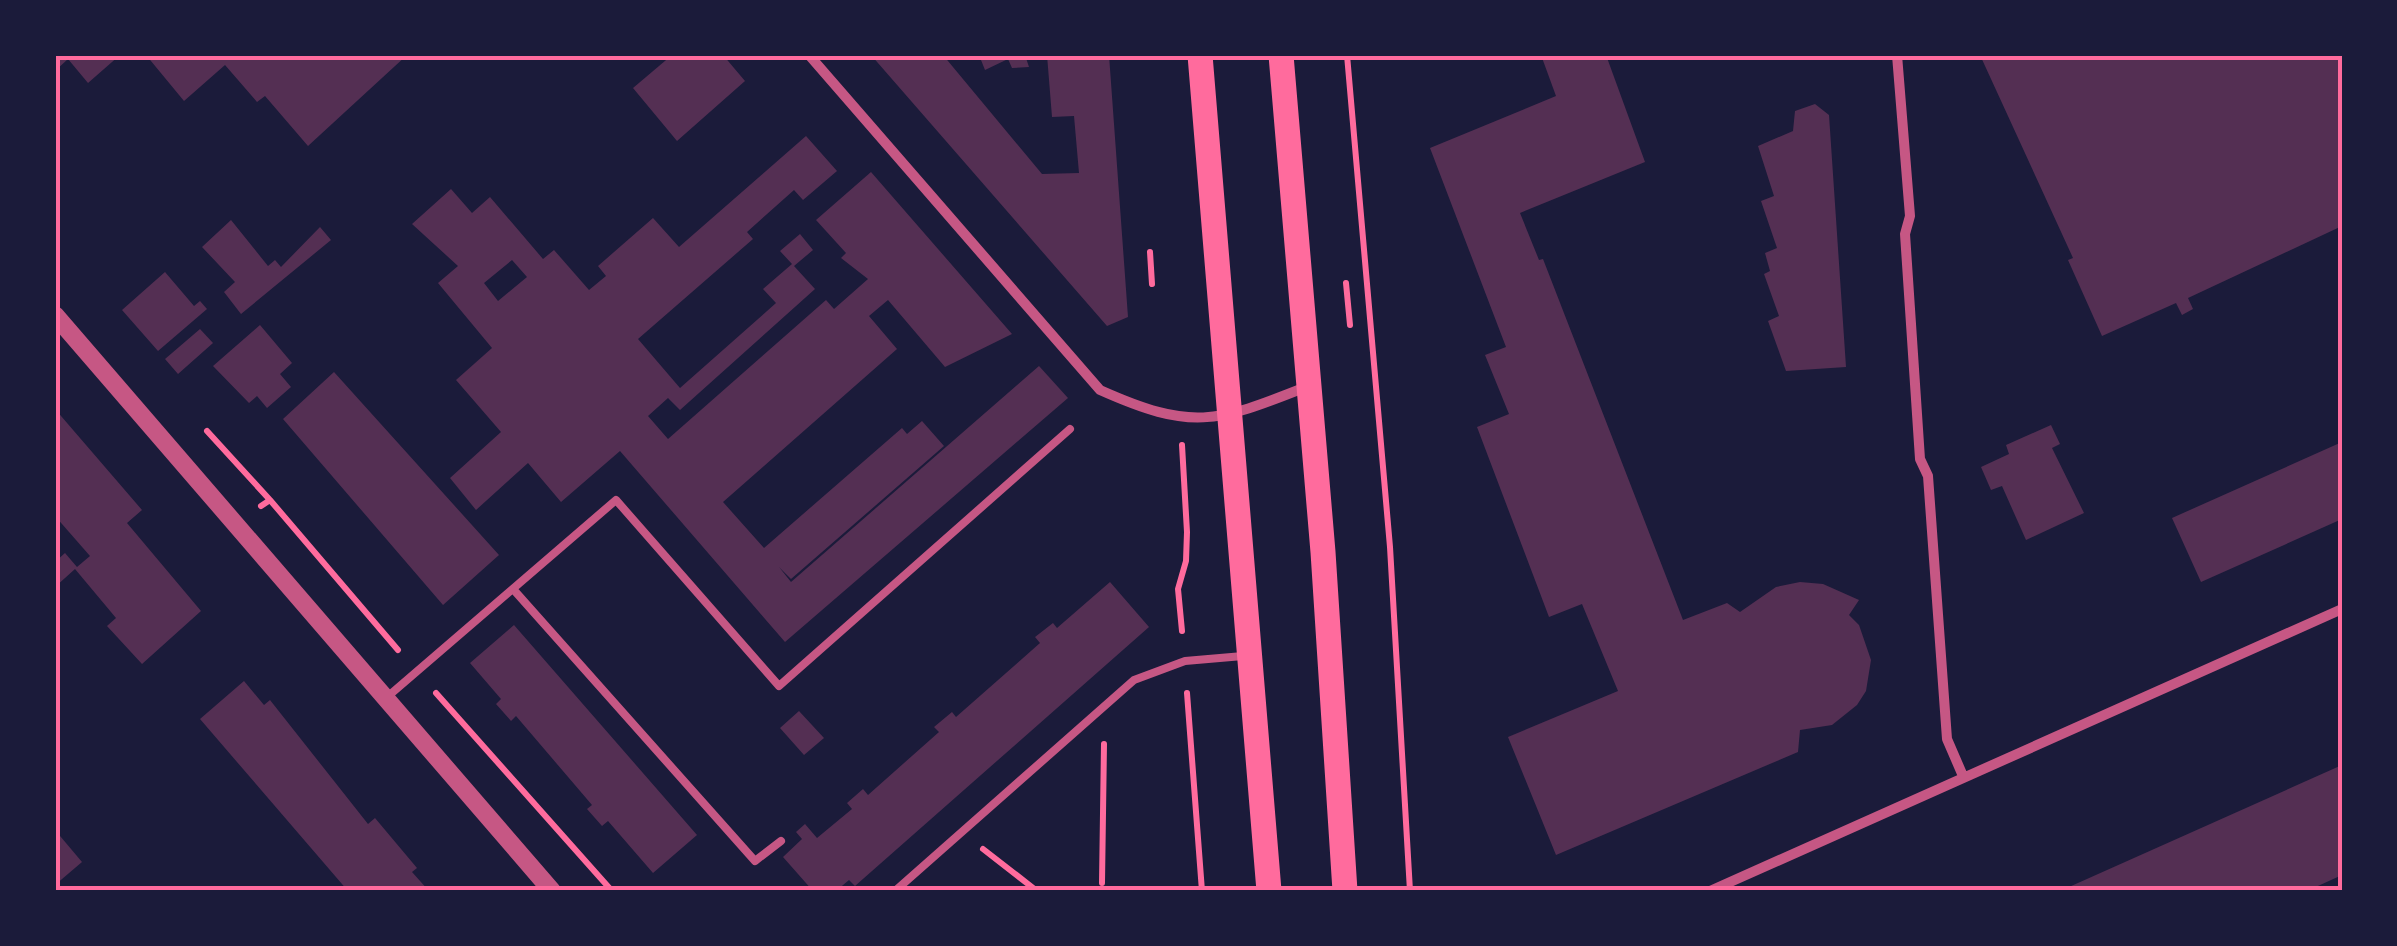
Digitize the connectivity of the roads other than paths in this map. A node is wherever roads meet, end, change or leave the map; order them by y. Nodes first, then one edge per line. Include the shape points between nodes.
1 (809, 55) edge
2 (1200, 55) edge
3 (1281, 55) edge
4 (1897, 55) edge
5 (55, 315) edge
6 (1306, 387) junction
7 (1228, 418) junction
8 (1070, 429) dead end
9 (513, 589) junction
10 (2342, 609) edge
11 (1252, 656) junction
12 (386, 698) junction
13 (1963, 776) junction
14 (780, 840) dead end
15 (552, 891) edge
16 (896, 891) edge
17 (1269, 891) edge
18 (1346, 891) edge
19 (1710, 891) edge

1 - 7 street via 1100,390 1155,414
2 - 7 main road
3 - 6 main road
4 - 13 street via 1920,459 1928,476 1948,739
5 - 12 street
6 - 7 street
6 - 18 main road
7 - 11 main road
8 - 9 lane via 779,686 616,500
9 - 12 lane
9 - 14 lane via 755,861
10 - 13 street
11 - 16 lane via 1185,661 1134,680
11 - 17 main road
12 - 15 street
13 - 19 street

